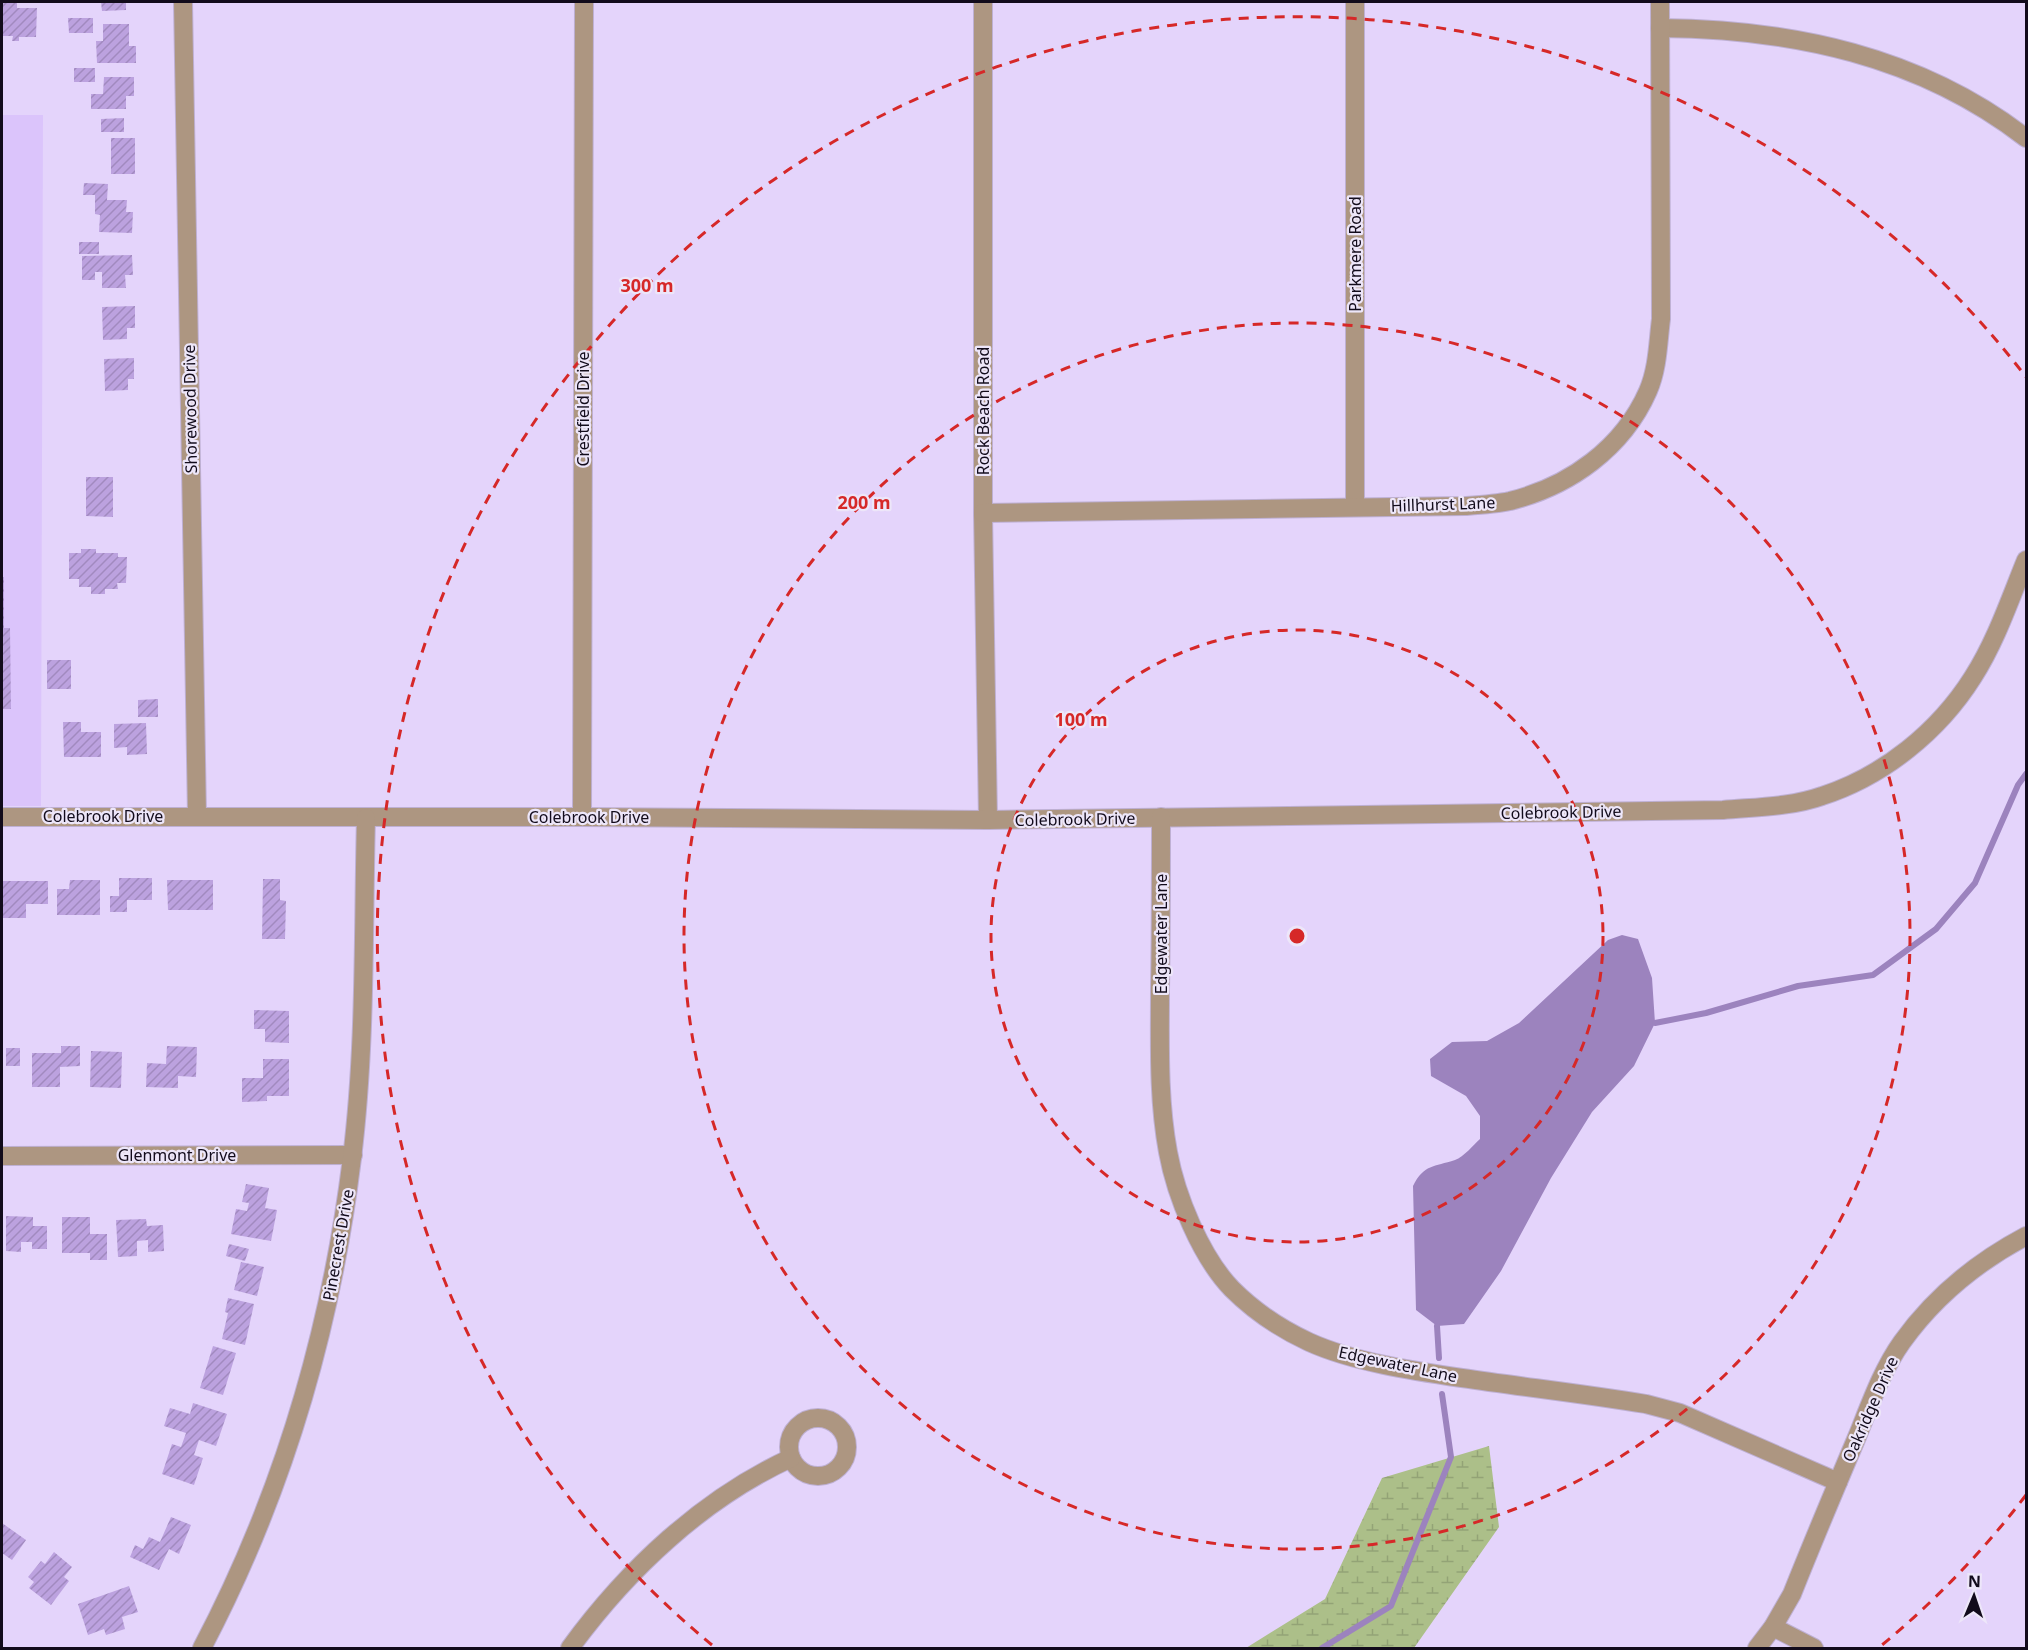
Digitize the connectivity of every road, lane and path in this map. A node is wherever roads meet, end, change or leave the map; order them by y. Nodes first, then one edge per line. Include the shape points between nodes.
1 (183, 2) edge
2 (585, 2) edge
3 (983, 2) edge
4 (1355, 2) edge
5 (1660, 2) edge
6 (1660, 28) junction
7 (2026, 138) edge
8 (1355, 507) junction
9 (983, 513) junction
10 (2026, 560) edge
11 (197, 816) junction
12 (2, 817) edge
13 (582, 817) junction
14 (366, 818) junction
15 (1161, 818) junction
16 (988, 820) junction
17 (353, 1155) junction
18 (2, 1156) edge
19 (2026, 1236) edge
20 (791, 1458) dead end
21 (1838, 1482) junction
22 (1773, 1627) junction
23 (202, 1648) edge
24 (570, 1648) edge
25 (1757, 1648) edge
26 (1814, 1648) edge

1 - 11 street, Shorewood Drive
2 - 13 street, Crestfield Drive
3 - 9 street, Rock Beach Road
4 - 8 street, Parkmere Road
5 - 6 street, Hillhurst Lane
6 - 7 street via 1767,34 1886,62 1944,87
6 - 8 street, Hillhurst Lane via 1661,319 1649,389 1634,417 1584,469 1546,490 1508,501 1465,506
8 - 9 street, Hillhurst Lane
9 - 16 street, Rock Beach Road
10 - 15 street, Colebrook Drive via 1993,638 1952,707 1884,767 1821,797 1723,810
11 - 12 street, Colebrook Drive
11 - 14 street, Colebrook Drive
13 - 14 street, Colebrook Drive
13 - 16 street, Colebrook Drive
14 - 17 street, Pinecrest Drive via 361,1044
15 - 16 street, Colebrook Drive
15 - 21 street, Edgewater Lane via 1160,1063 1168,1153 1176,1185 1207,1256 1232,1289 1271,1322 1341,1353 1417,1371 1646,1404 1680,1413
17 - 18 street, Glenmont Drive
17 - 23 street, Pinecrest Drive via 327,1306 300,1413 252,1545
19 - 21 street, Oakridge Drive via 1951,1286 1900,1344
20 - 24 street via 714,1504 662,1544 612,1594
21 - 22 street, Oakridge Drive via 1792,1594
22 - 25 street, Oakridge Drive
22 - 26 street

